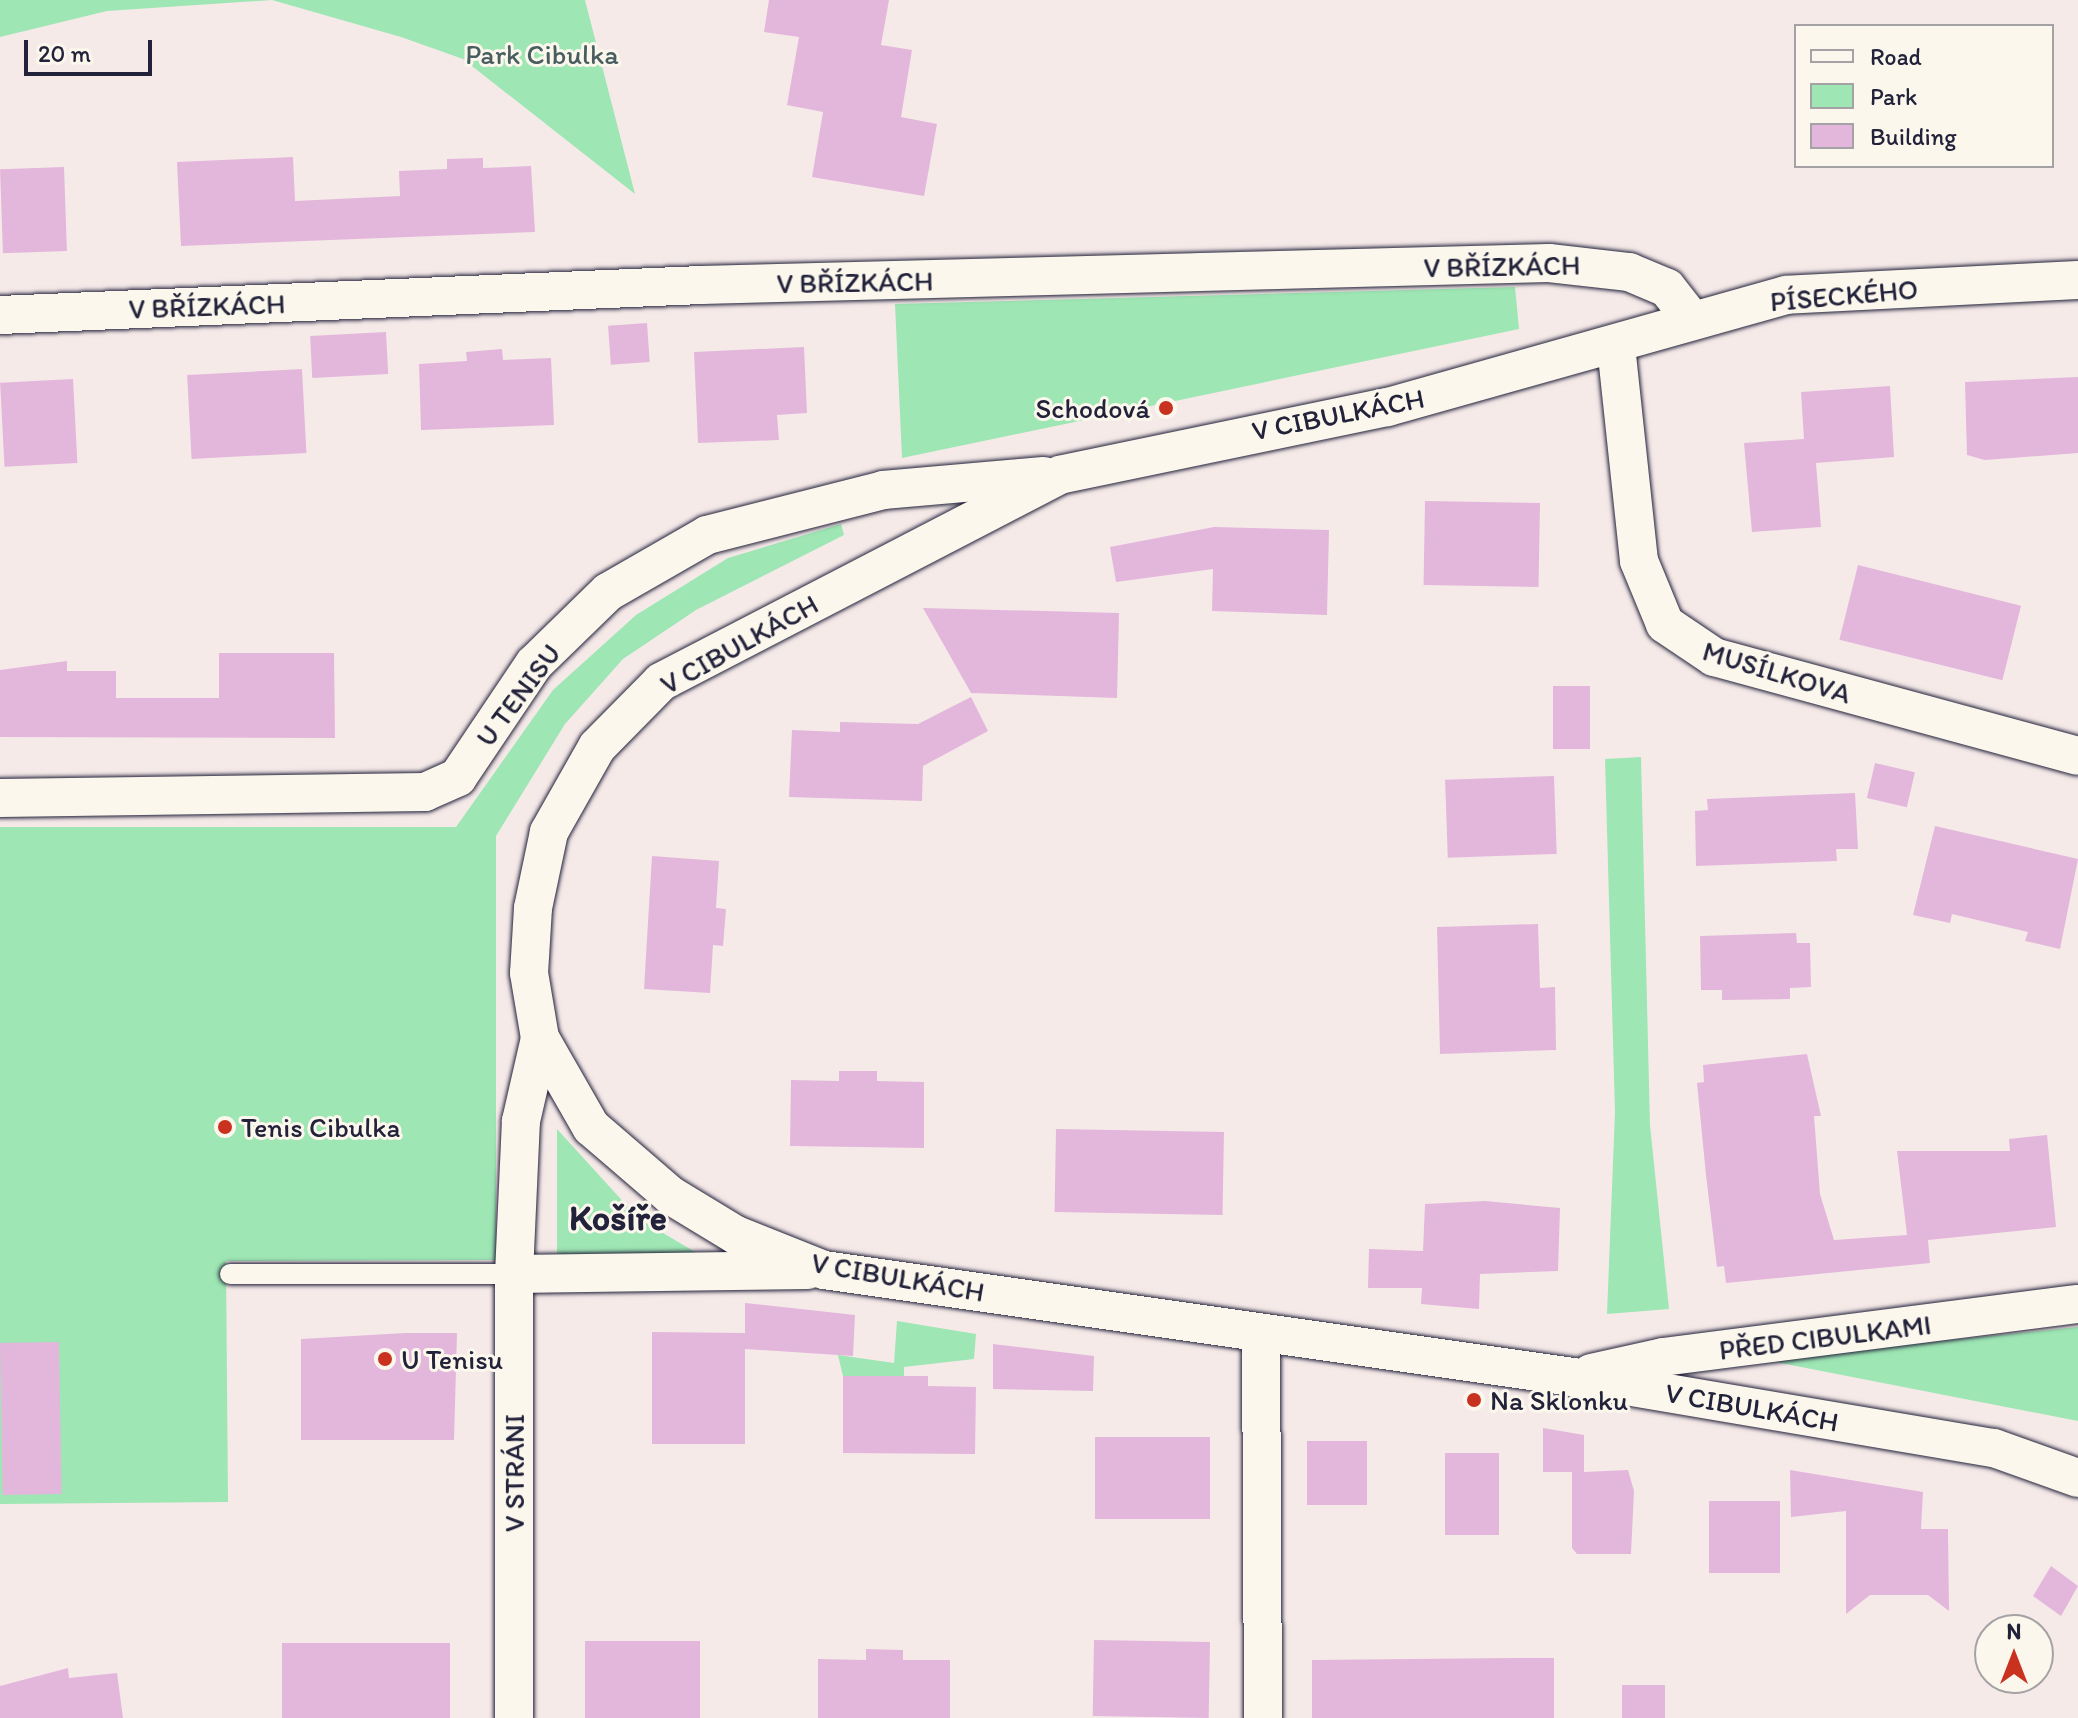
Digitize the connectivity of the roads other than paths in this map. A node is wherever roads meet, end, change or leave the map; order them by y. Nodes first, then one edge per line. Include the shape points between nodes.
1 (2078, 280) edge
2 (0, 315) edge
3 (1691, 319) junction
4 (1616, 346) junction
5 (1060, 475) junction
6 (2078, 756) edge
7 (0, 798) edge
8 (540, 1038) junction
9 (824, 1270) junction
10 (230, 1274) dead end
11 (514, 1274) junction
12 (2078, 1304) edge
13 (1261, 1334) junction
14 (1573, 1377) junction
15 (2078, 1478) edge
16 (514, 1718) edge
17 (1263, 1718) edge

1 - 3 street, PÍSECKÉHO via 1786,295
2 - 3 street, V BŘÍZKÁCH via 701,285 1549,263 1629,272 1667,288
3 - 4 street, PÍSECKÉHO
4 - 5 street, V CIBULKÁCH via 1387,407
4 - 6 street, MUSÍLKOVA via 1639,561 1665,624 1714,657
5 - 7 street, U TENISU via 883,490 707,535 608,592 534,664 458,777 425,792
5 - 8 street, V CIBULKÁCH via 661,682 597,747 549,832 533,908 529,973
8 - 9 street, V CIBULKÁCH via 591,1127 670,1195 736,1235
8 - 11 street, V STRÁNI via 521,1121
9 - 11 street
9 - 13 street, V CIBULKÁCH
10 - 11 lane
11 - 16 street, V STRÁNI
12 - 14 street, PŘED CIBULKAMI via 1663,1357
13 - 14 street, V CIBULKÁCH
13 - 17 street
14 - 15 street, V CIBULKÁCH via 1994,1448

